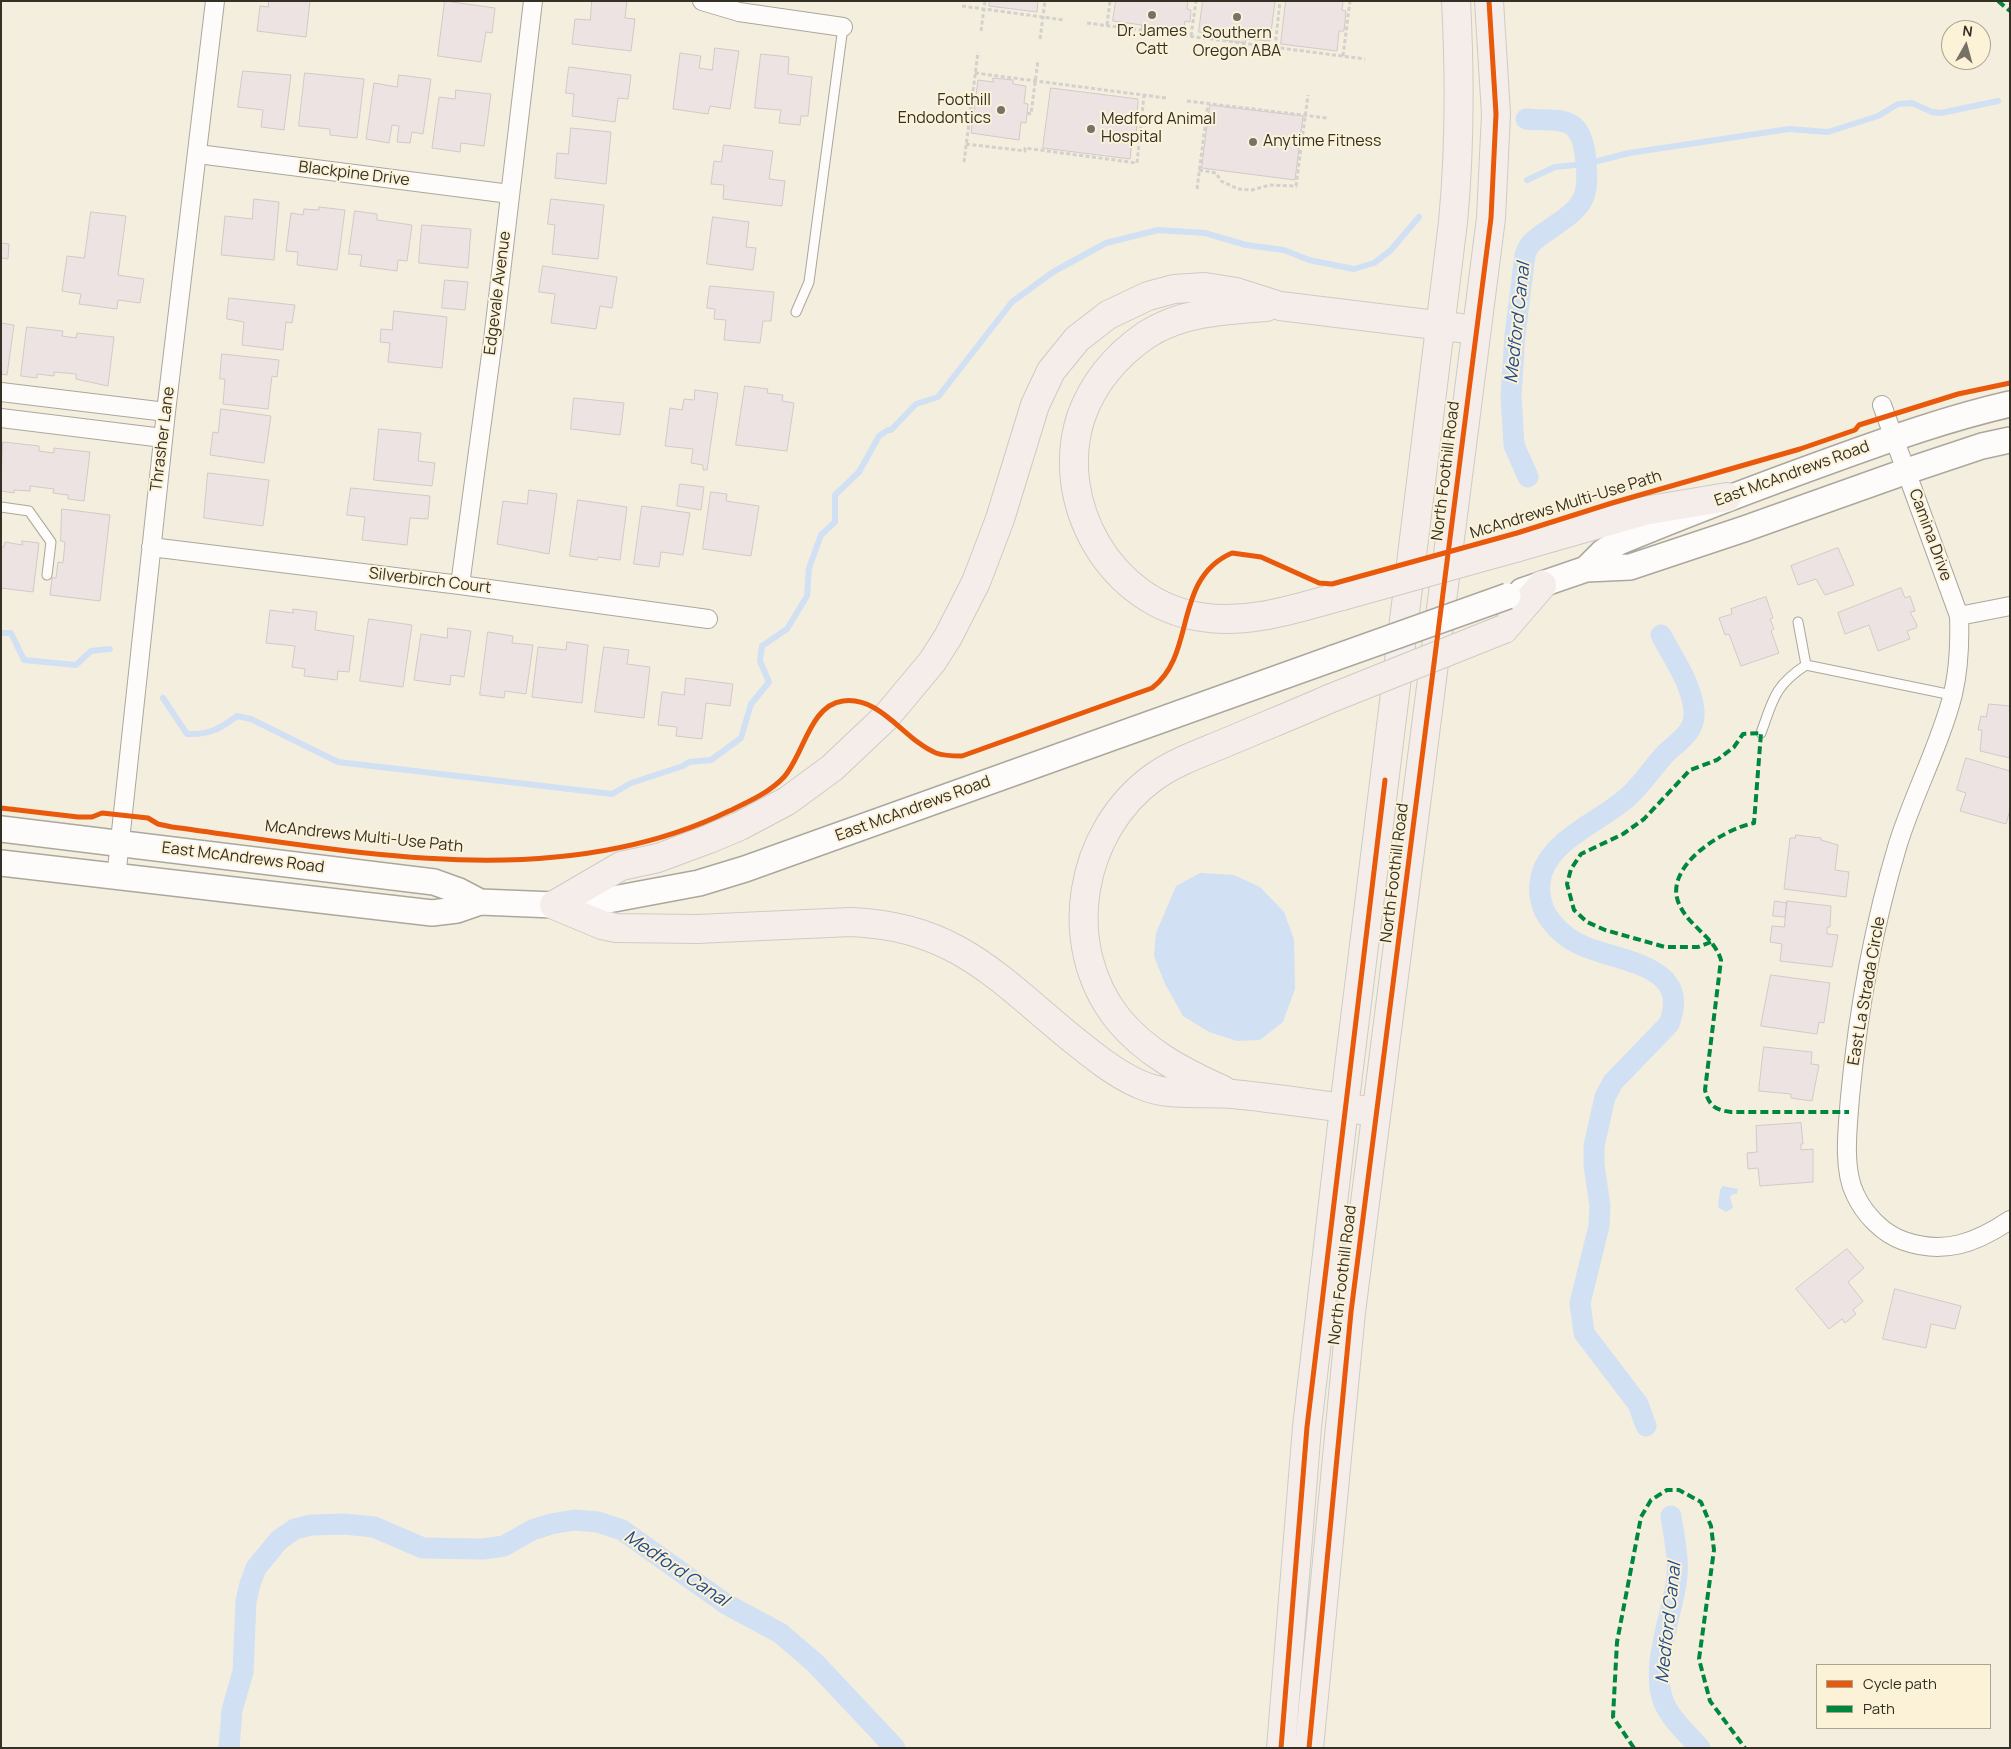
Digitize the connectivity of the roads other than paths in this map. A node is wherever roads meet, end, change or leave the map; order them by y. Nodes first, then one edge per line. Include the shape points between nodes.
1 (215, 1) edge
2 (533, 1) edge
3 (702, 1) edge
4 (1456, 1) edge
5 (1489, 1) edge
6 (843, 26) joint
7 (198, 154) junction
8 (510, 194) junction
9 (1280, 306) junction
10 (796, 312) dead end
11 (1441, 326) junction
12 (1477, 330) junction
13 (1, 392) edge
14 (2010, 404) edge
15 (1882, 405) dead end
16 (166, 412) junction
17 (1, 418) edge
18 (1894, 437) junction
19 (163, 438) junction
20 (2010, 440) edge
21 (1907, 471) junction
22 (1727, 497) junction
23 (1, 507) edge
24 (151, 547) junction
25 (1586, 569) junction
26 (47, 575) dead end
27 (460, 585) junction
28 (1542, 585) junction
29 (2010, 606) edge
30 (1959, 616) junction
31 (708, 619) dead end
32 (1798, 622) dead end
33 (1806, 665) junction
34 (1952, 696) junction
35 (1762, 734) dead end
36 (1, 829) edge
37 (120, 843) junction
38 (1, 863) edge
39 (116, 878) junction
40 (480, 902) junction
41 (554, 905) junction
42 (1231, 1094) junction
43 (1344, 1108) junction
44 (1377, 1112) junction
45 (2010, 1220) edge
46 (1281, 1748) edge
47 (1309, 1748) edge

1 - 7 street, Thrasher Lane
2 - 8 street, Edgevale Avenue
3 - 6 street via 739,12
4 - 11 main road, North Foothill Road via 1459,155
5 - 12 main road, North Foothill Road via 1496,114 1495,161
6 - 10 lane via 809,282
7 - 8 street, Blackpine Drive
7 - 16 street, Thrasher Lane
8 - 27 street, Edgevale Avenue
9 - 11 main road
9 - 22 main road, bridge via 1231,310 1178,320 1147,335 1120,356 1103,376 1081,417 1075,453 1079,505 1090,534 1113,568 1148,598 1186,615 1217,619 1251,618 1644,512
9 - 41 main road via 1228,290 1204,287 1174,289 1123,306 1094,325 1061,357 1042,386 991,544 963,609 932,662 886,717 832,768 762,815 681,850 621,866
11 - 12 main road
11 - 43 main road, North Foothill Road
12 - 44 main road, North Foothill Road
13 - 16 street
14 - 18 main road, East McAndrews Road via 1965,414
15 - 18 street, Camina Drive
16 - 19 street, Thrasher Lane
17 - 19 street
18 - 21 street, Camina Drive
18 - 22 main road, East McAndrews Road
19 - 24 street, Thrasher Lane
20 - 21 main road, East McAndrews Road
21 - 25 main road, East McAndrews Road via 1630,567
21 - 30 street, Camina Drive
22 - 25 main road, East McAndrews Road via 1619,542
23 - 26 lane via 29,511 51,542
24 - 27 street, Silverbirch Court
24 - 37 street, Thrasher Lane
25 - 28 main road, East McAndrews Road
27 - 31 street, Silverbirch Court
28 - 41 main road, East McAndrews Road, bridge via 745,869 652,893 603,902
28 - 42 main road, bridge via 1504,629 1181,761 1154,778 1129,800 1108,827 1088,873 1083,910 1084,938 1097,984 1110,1008 1151,1052 1190,1076
29 - 30 street
30 - 34 street, East La Strada Circle via 1960,648
32 - 33 lane
33 - 34 lane
33 - 35 lane via 1787,678 1775,696
34 - 45 street, East La Strada Circle via 1914,798 1881,906 1855,1052 1847,1157 1854,1193 1871,1220 1894,1238 1922,1248 1959,1246 1990,1234
36 - 37 main road, East McAndrews Road
37 - 39 street, Thrasher Lane
37 - 40 main road, East McAndrews Road via 434,882
38 - 39 main road, East McAndrews Road
39 - 40 main road, East McAndrews Road via 432,913 457,910
40 - 41 main road, East McAndrews Road
41 - 42 main road via 616,928 697,929 851,922 911,930 943,941 975,958 1088,1052 1139,1084 1173,1093
42 - 43 main road
43 - 44 main road
43 - 46 main road, North Foothill Road via 1307,1427
44 - 47 main road, North Foothill Road via 1338,1433

